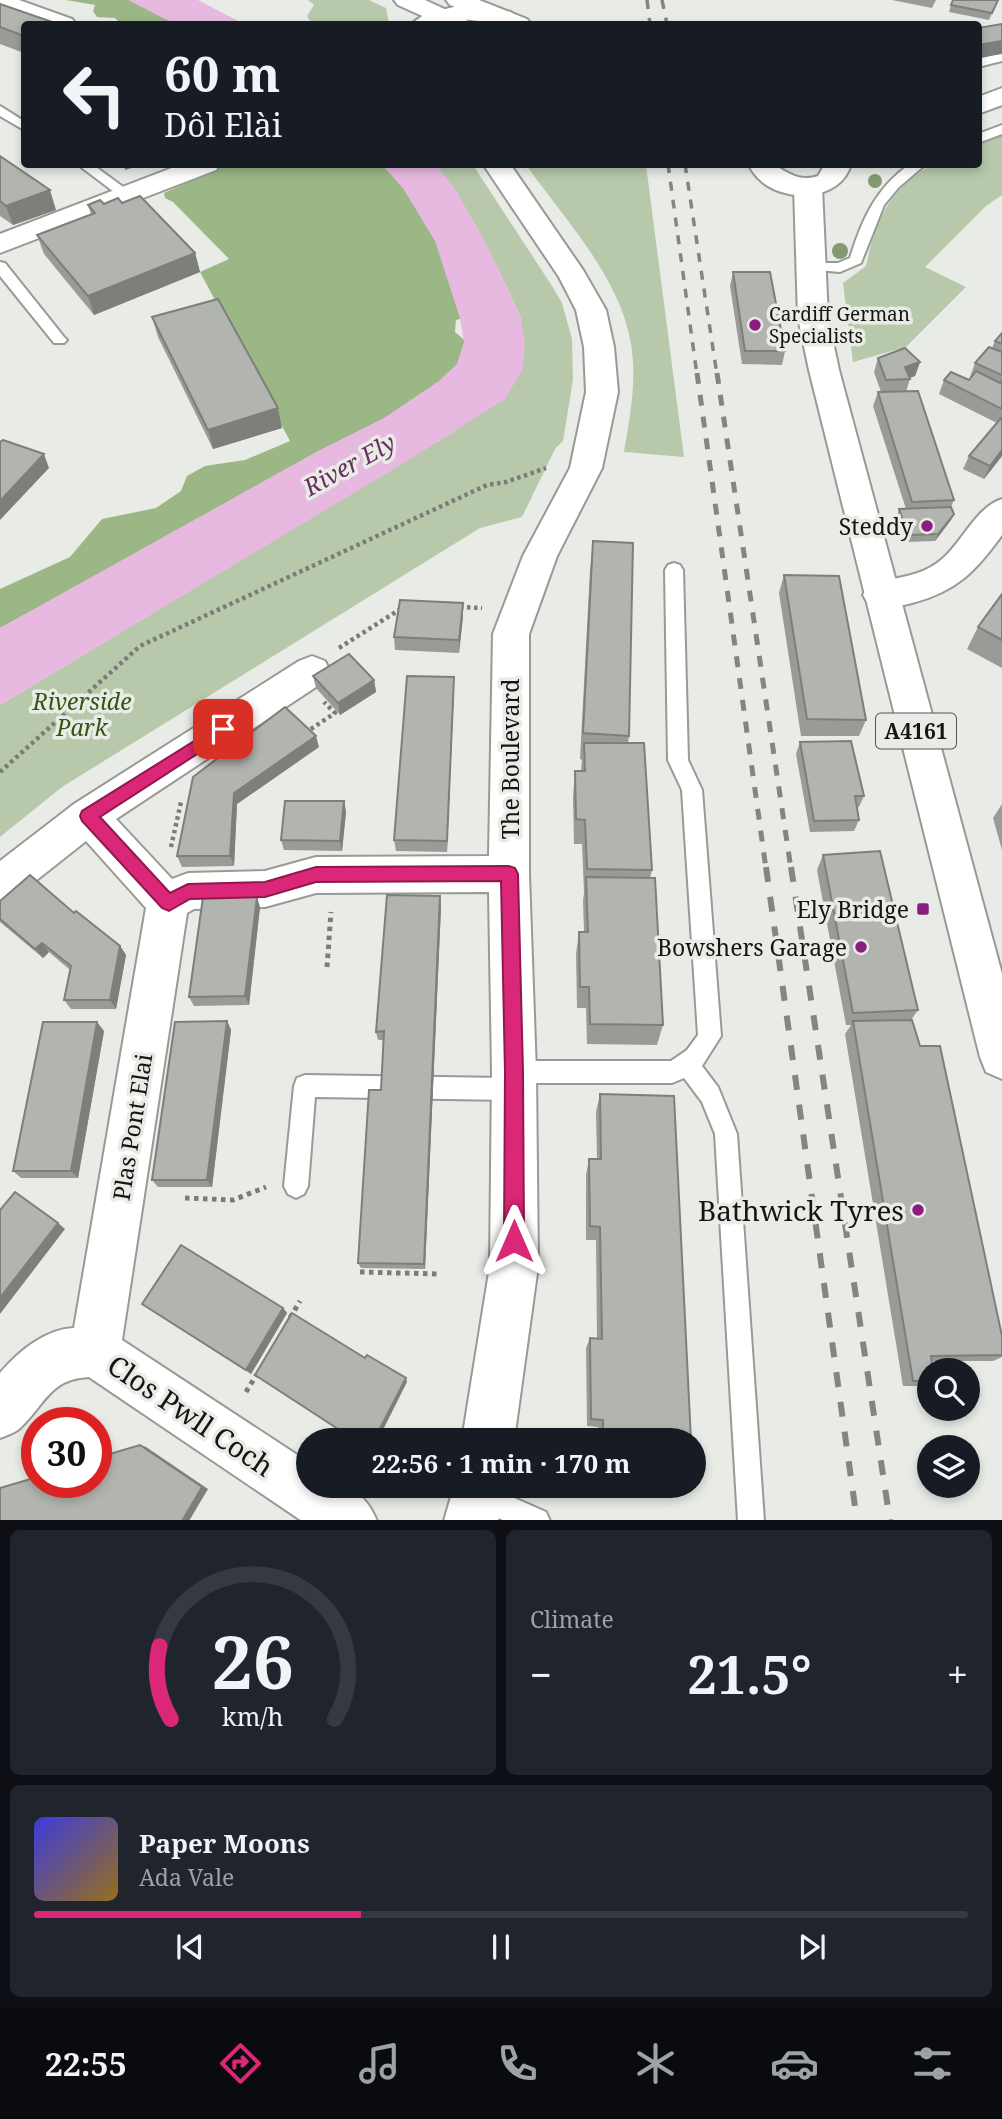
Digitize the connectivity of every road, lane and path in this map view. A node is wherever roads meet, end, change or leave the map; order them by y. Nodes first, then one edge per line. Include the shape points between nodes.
1 (406, 0) edge
2 (458, 0) edge
3 (0, 1) edge
4 (56, 21) edge
5 (440, 21) edge
6 (501, 21) edge
7 (502, 21) edge
8 (1002, 57) edge
9 (982, 62) edge
10 (1002, 96) edge
11 (982, 104) edge
12 (0, 110) edge
13 (21, 124) edge
14 (1002, 129) edge
15 (982, 137) edge
16 (89, 168) edge
17 (197, 168) edge
18 (499, 168) edge
19 (764, 168) edge
20 (838, 168) edge
21 (914, 168) edge
22 (808, 187) junction
23 (127, 195) junction
24 (0, 244) edge
25 (0, 266) edge
26 (810, 266) junction
27 (59, 340) dead end
28 (589, 457) junction
29 (1002, 511) edge
30 (674, 570) dead end
31 (881, 595) junction
32 (406, 605) edge
33 (458, 607) edge
34 (484, 608) dead end
35 (312, 671) junction
36 (299, 723) edge
37 (0, 772) edge
38 (186, 792) dead end
39 (88, 816) junction
40 (170, 854) dead end
41 (509, 874) junction
42 (0, 885) edge
43 (332, 902) dead end
44 (169, 903) junction
45 (327, 967) dead end
46 (1002, 1057) edge
47 (688, 1065) junction
48 (514, 1080) junction
49 (296, 1186) joint
50 (185, 1198) edge
51 (360, 1272) edge
52 (441, 1274) dead end
53 (300, 1301) dead end
54 (287, 1323) edge
55 (95, 1352) junction
56 (260, 1369) edge
57 (246, 1392) dead end
58 (0, 1412) edge
59 (490, 1428) edge
60 (478, 1501) edge
61 (348, 1520) edge
62 (534, 1520) edge
63 (751, 1520) edge

1 - 5 main road
2 - 7 main road
3 - 4 main road
5 - 6 main road via 468,11
8 - 9 lane
10 - 11 main road
12 - 13 lane
14 - 15 lane
16 - 23 lane
17 - 23 main road
18 - 28 main road, The Boulevard via 591,310 599,346 601,392
19 - 22 main road via 777,181
20 - 22 main road via 832,180
21 - 26 lane via 878,200 856,260 841,268
22 - 26 main road, A4161
23 - 24 main road
25 - 27 lane
26 - 31 main road, A4161 via 813,318 824,370
28 - 37 path via 487,485 140,646
28 - 41 main road, The Boulevard via 540,556 511,634
29 - 31 main road via 949,574 911,592
30 - 47 lane via 678,760 692,790 710,1036
31 - 46 main road, A4161
32 - 35 path via 321,660
33 - 34 path
35 - 36 path via 322,681 311,688 335,713 308,731
35 - 39 main road
38 - 40 path
39 - 42 main road
39 - 44 main road
41 - 44 main road via 316,875 265,889 188,891
41 - 48 main road, The Boulevard
43 - 45 path
44 - 55 main road, Plas Pont Elai
47 - 48 lane via 672,1072
47 - 63 lane via 710,1095 726,1133
48 - 49 lane via 305,1086
48 - 59 main road, The Boulevard via 514,1266
49 - 50 path via 268,1186 233,1200
51 - 52 path
53 - 54 path
55 - 58 main road, Clos Pwll Coch via 66,1353 36,1370
55 - 61 main road, Clos Pwll Coch
56 - 57 path
60 - 62 lane

